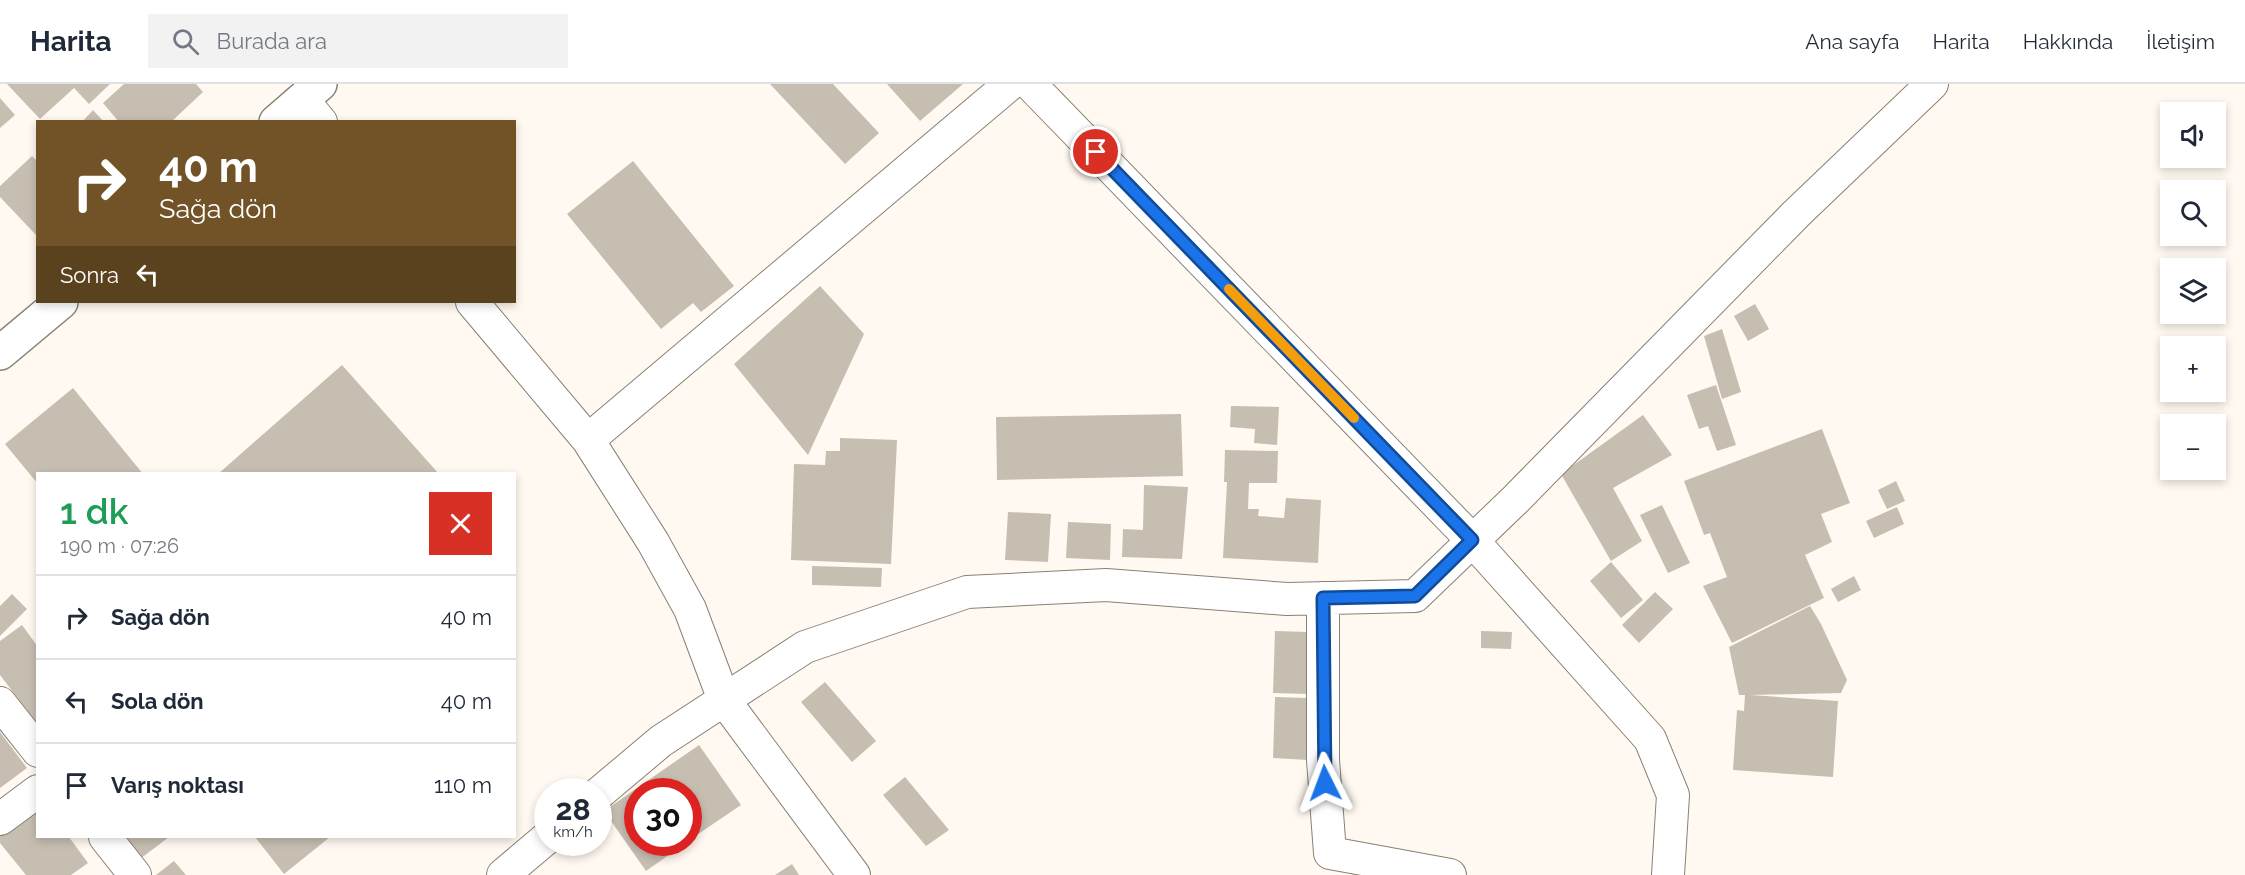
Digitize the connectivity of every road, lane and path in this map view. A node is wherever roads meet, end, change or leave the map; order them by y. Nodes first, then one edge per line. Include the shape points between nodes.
1 (1010, 84) edge
2 (1030, 84) edge
3 (1915, 90) edge
4 (314, 102) edge
5 (280, 120) edge
6 (60, 303) edge
7 (473, 303) edge
8 (0, 353) edge
9 (588, 440) junction
10 (1472, 540) junction
11 (1323, 598) junction
12 (724, 700) junction
13 (0, 703) edge
14 (36, 748) edge
15 (612, 782) edge
16 (36, 792) edge
17 (0, 819) edge
18 (106, 838) edge
19 (534, 849) edge
20 (135, 875) edge
21 (503, 875) edge
22 (854, 875) edge
23 (1450, 875) edge
24 (1668, 875) edge

1 - 9 street
2 - 10 street
3 - 10 street
4 - 5 main road
6 - 8 main road
7 - 9 street
9 - 12 street via 690,609
10 - 11 street via 1415,596
10 - 24 street via 1650,739 1673,795
11 - 12 street via 1287,599 1106,585 968,592 805,647
11 - 23 street via 1323,760 1330,853
12 - 15 street via 661,741
12 - 22 street
13 - 14 street
16 - 17 street
18 - 20 street
19 - 21 street

